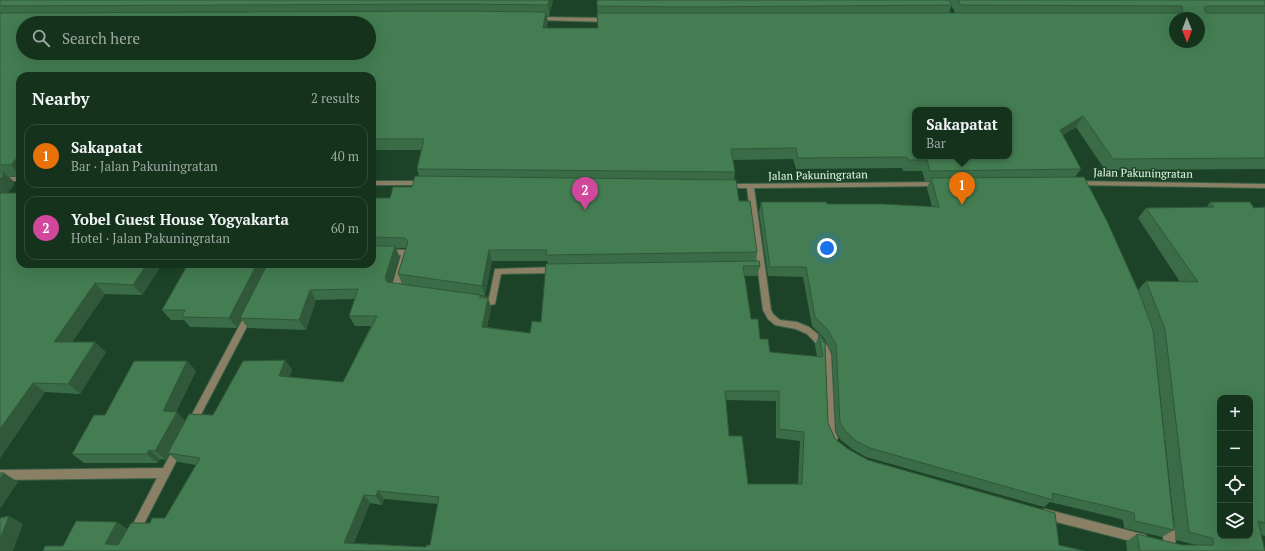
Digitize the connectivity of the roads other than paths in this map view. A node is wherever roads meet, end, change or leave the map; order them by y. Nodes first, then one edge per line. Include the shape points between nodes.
1 (531, 19) edge
2 (617, 20) edge
3 (0, 179) edge
4 (16, 179) edge
5 (376, 183) edge
6 (435, 183) edge
7 (1069, 183) edge
8 (950, 184) edge
9 (719, 186) edge
10 (750, 186) junction
11 (1265, 186) edge
12 (376, 252) edge
13 (562, 270) edge
14 (410, 291) edge
15 (470, 299) edge
16 (252, 309) edge
17 (836, 444) edge
18 (165, 473) junction
19 (0, 475) edge
20 (1038, 512) edge
21 (1167, 516) edge
22 (1162, 544) junction
23 (1182, 549) edge
24 (124, 551) edge

1 - 2 street
3 - 4 street
5 - 6 street
7 - 11 street, Jalan Pakuningratan via 1087,186
8 - 10 street, Jalan Pakuningratan
9 - 10 street, Jalan Pakuningratan
10 - 17 street via 757,267 767,310 775,321 783,325 801,326 818,339 827,354 830,432
12 - 14 street via 406,252 395,289
13 - 15 street via 498,271 492,302
16 - 18 street
18 - 19 street
18 - 24 street
20 - 22 street
21 - 22 street
22 - 23 street

